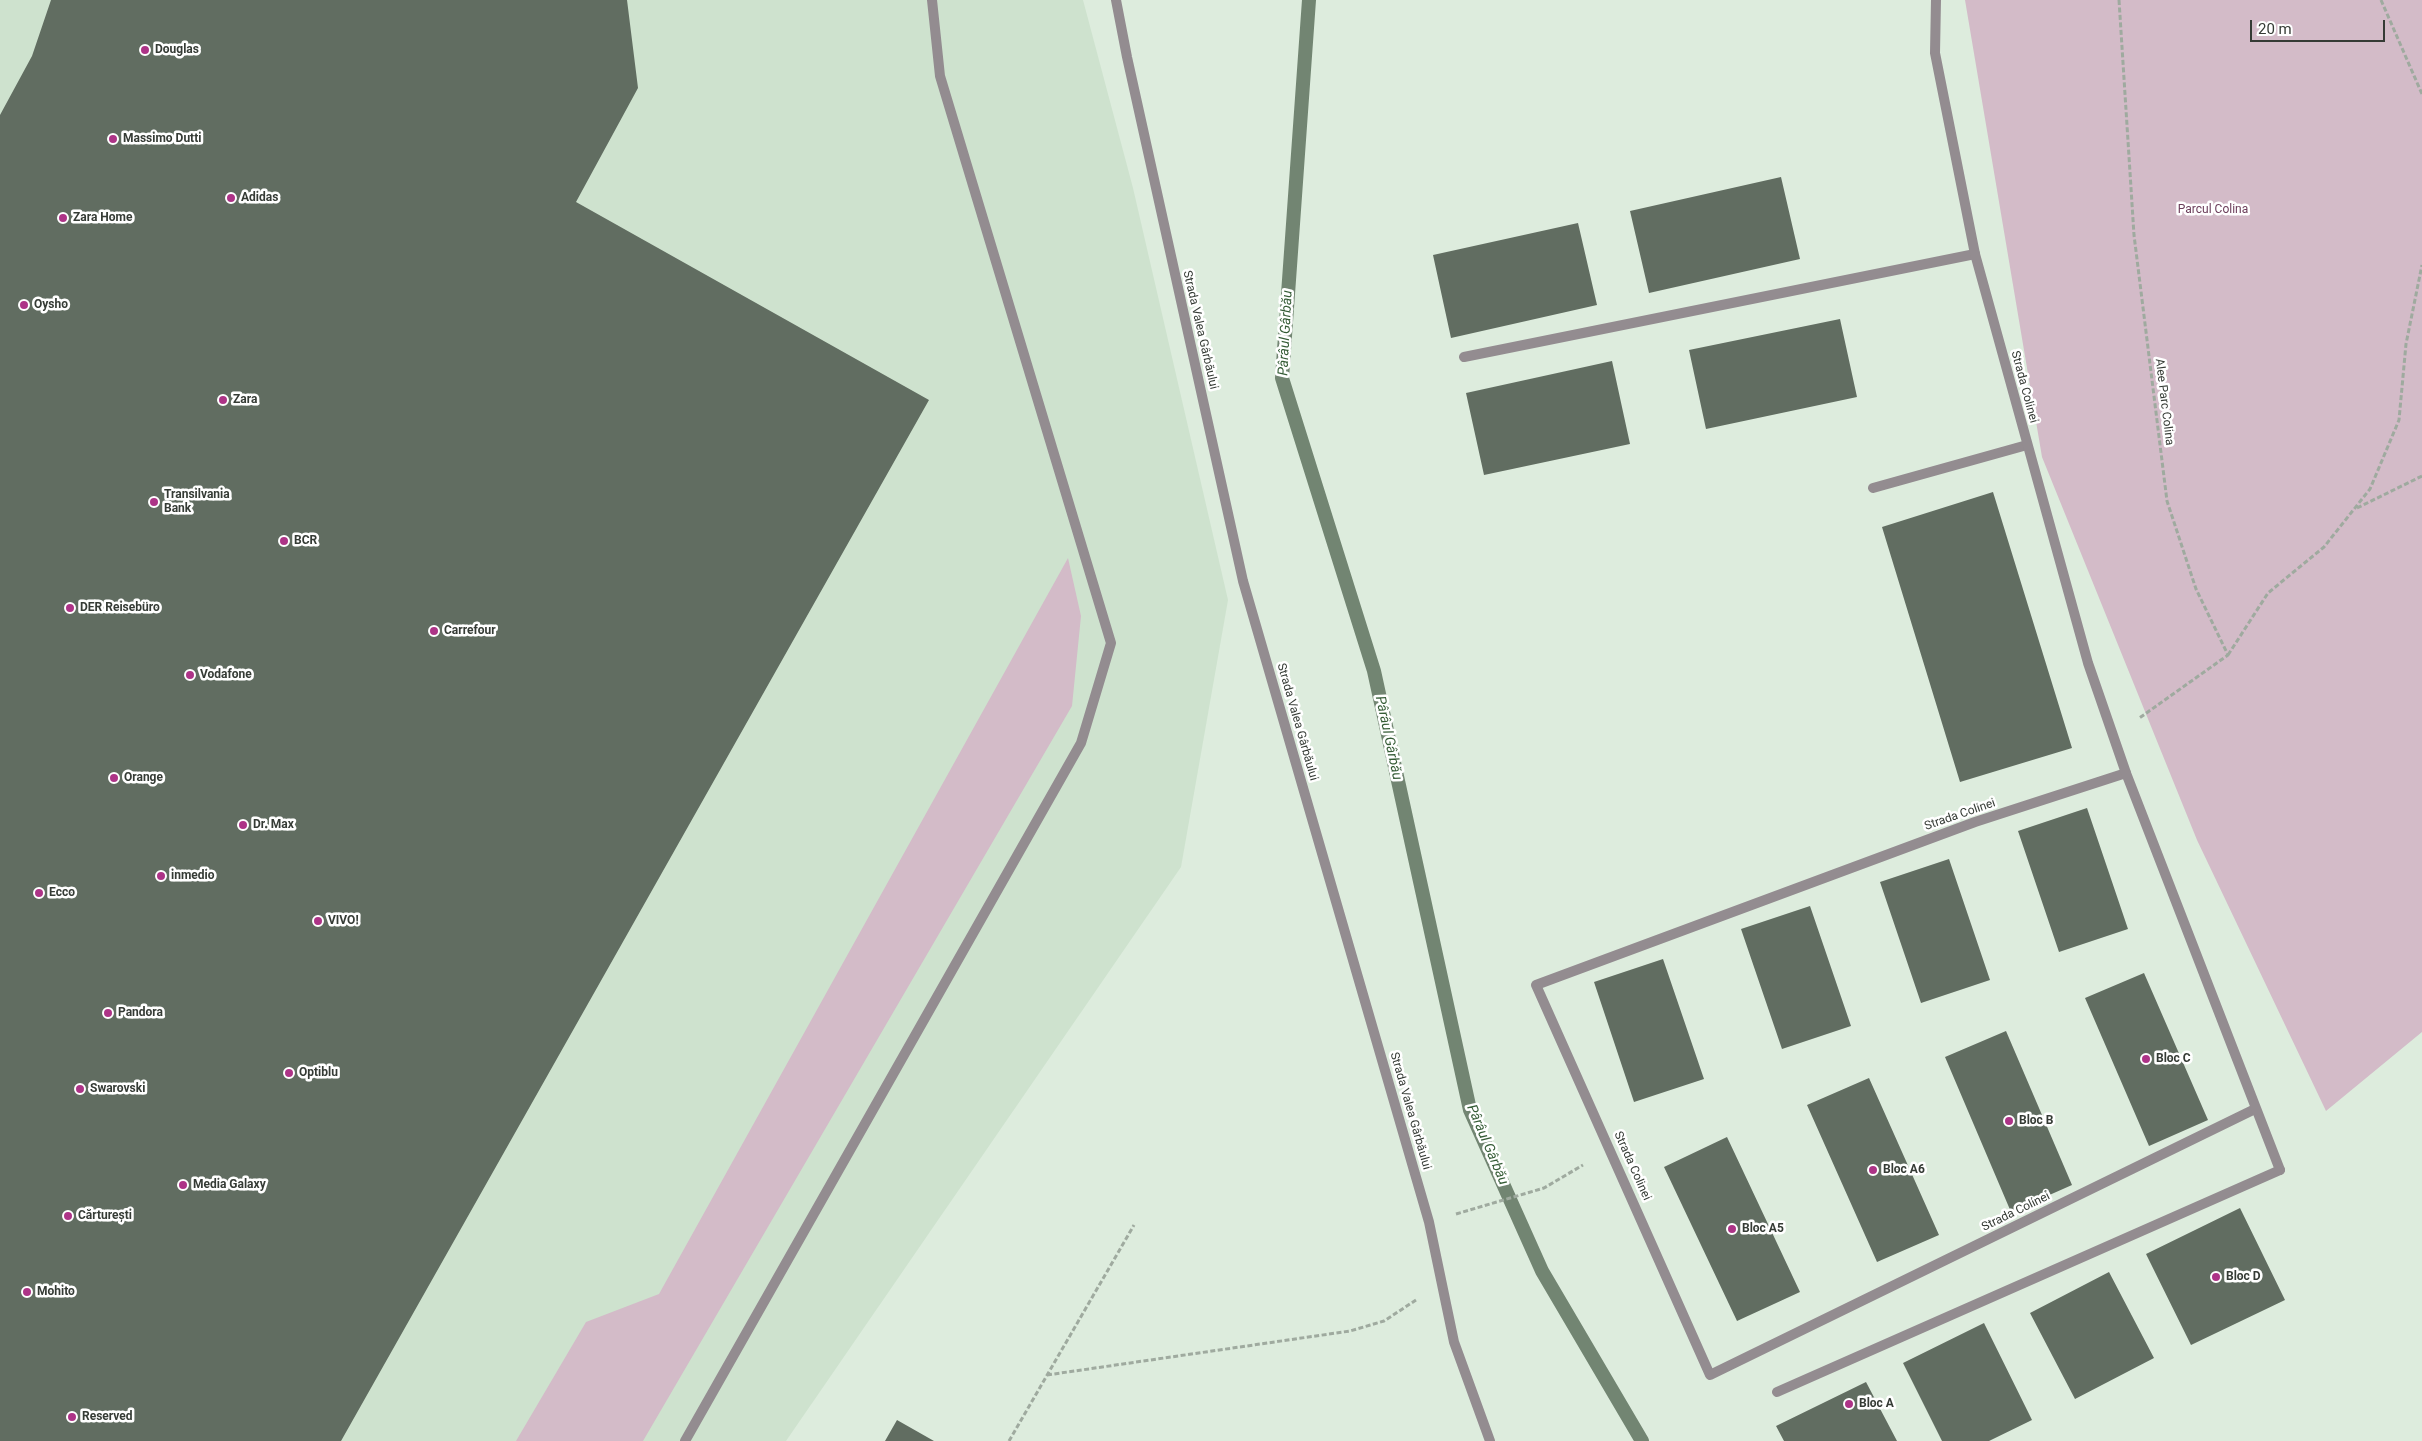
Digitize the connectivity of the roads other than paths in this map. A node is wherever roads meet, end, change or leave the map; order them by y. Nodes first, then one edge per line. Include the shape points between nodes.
1 (932, 0) edge
2 (1116, 0) edge
3 (1936, 0) edge
4 (1975, 254) junction
5 (1464, 357) dead end
6 (2027, 445) junction
7 (1872, 488) dead end
8 (2126, 773) junction
9 (2255, 1109) junction
10 (1777, 1392) dead end
11 (686, 1441) edge
12 (1490, 1441) edge

1 - 11 street via 940,76 1111,643 1082,743
2 - 12 street, Strada Valea Gârbăului via 1243,581 1429,1222 1454,1342
3 - 4 street, Strada Colinei via 1935,53
4 - 5 street
4 - 6 street, Strada Colinei
6 - 7 street
6 - 8 street, Strada Colinei via 2088,663
8 - 9 street, Strada Colinei
8 - 9 street, Strada Colinei via 1939,836 1536,985 1710,1375
9 - 10 street, Strada Colinei via 2280,1170

